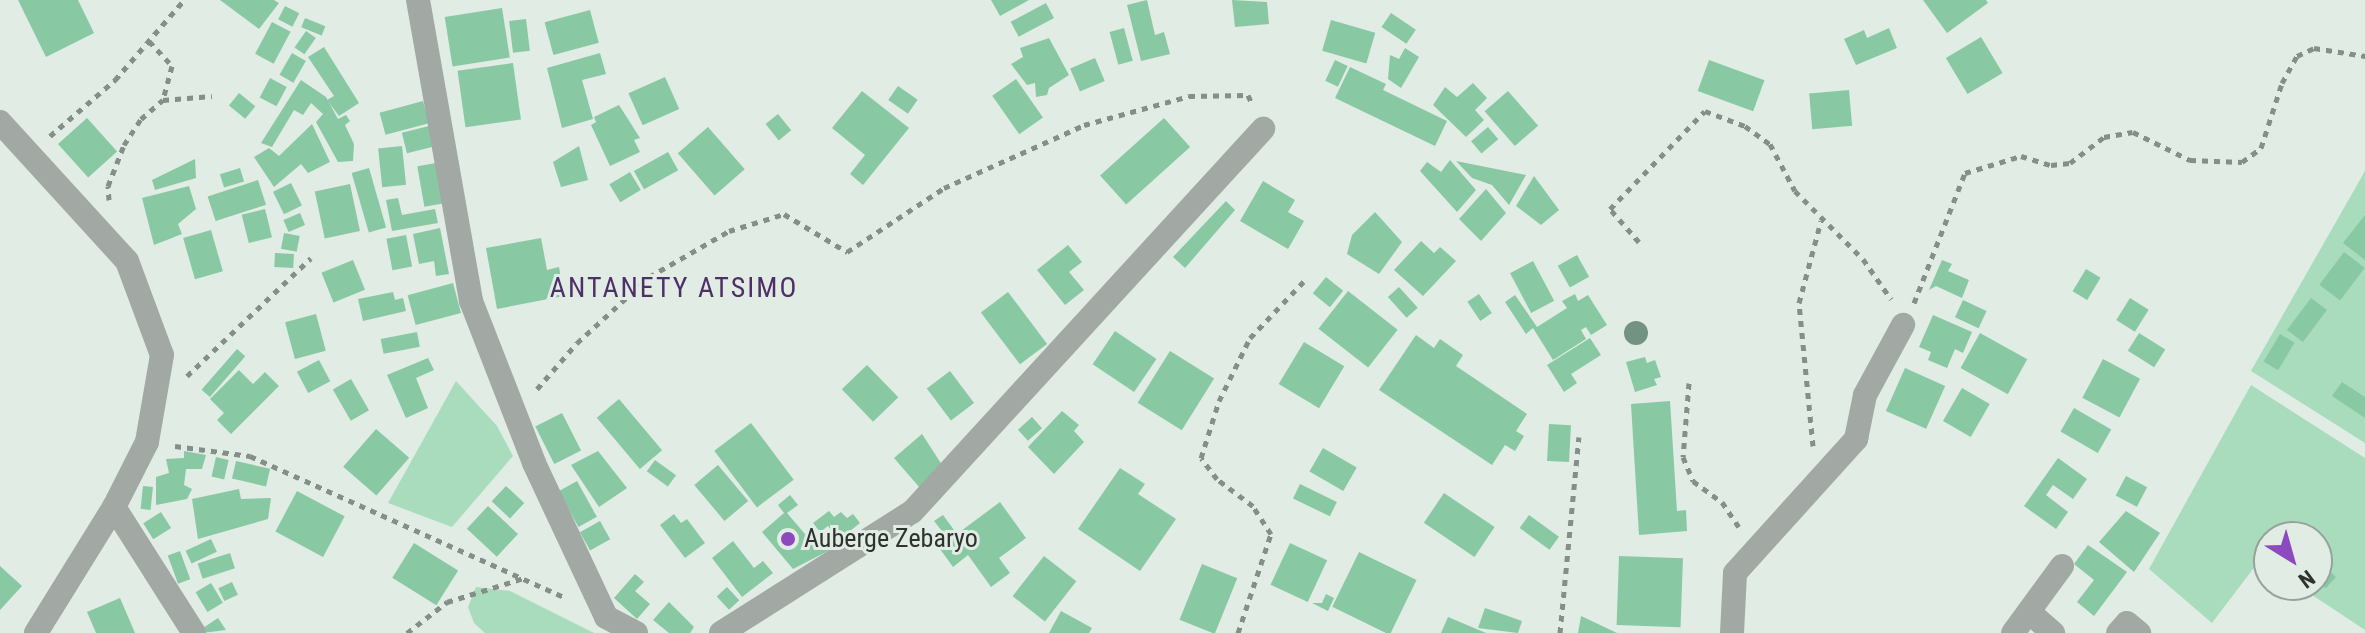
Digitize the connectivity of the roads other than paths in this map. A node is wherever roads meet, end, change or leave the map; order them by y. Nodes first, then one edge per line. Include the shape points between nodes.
1 (418, 0) edge
2 (0, 122) edge
3 (1263, 129) road end
4 (1903, 325) road end
5 (114, 507) junction
6 (2062, 566) dead end
7 (2029, 612) junction
8 (36, 633) edge
9 (194, 633) edge
10 (636, 633) edge
11 (721, 633) edge
12 (1732, 633) edge
13 (2013, 633) edge
14 (2053, 633) edge
15 (2118, 633) edge
16 (2139, 633) edge

1 - 10 street via 471,301 606,617
2 - 5 street via 127,261 162,355 147,442
3 - 11 street via 912,512
4 - 12 street via 1865,395 1856,439 1735,573
5 - 8 street
5 - 9 street
6 - 7 street
7 - 13 street
7 - 14 street
15 - 16 street via 2127,623

